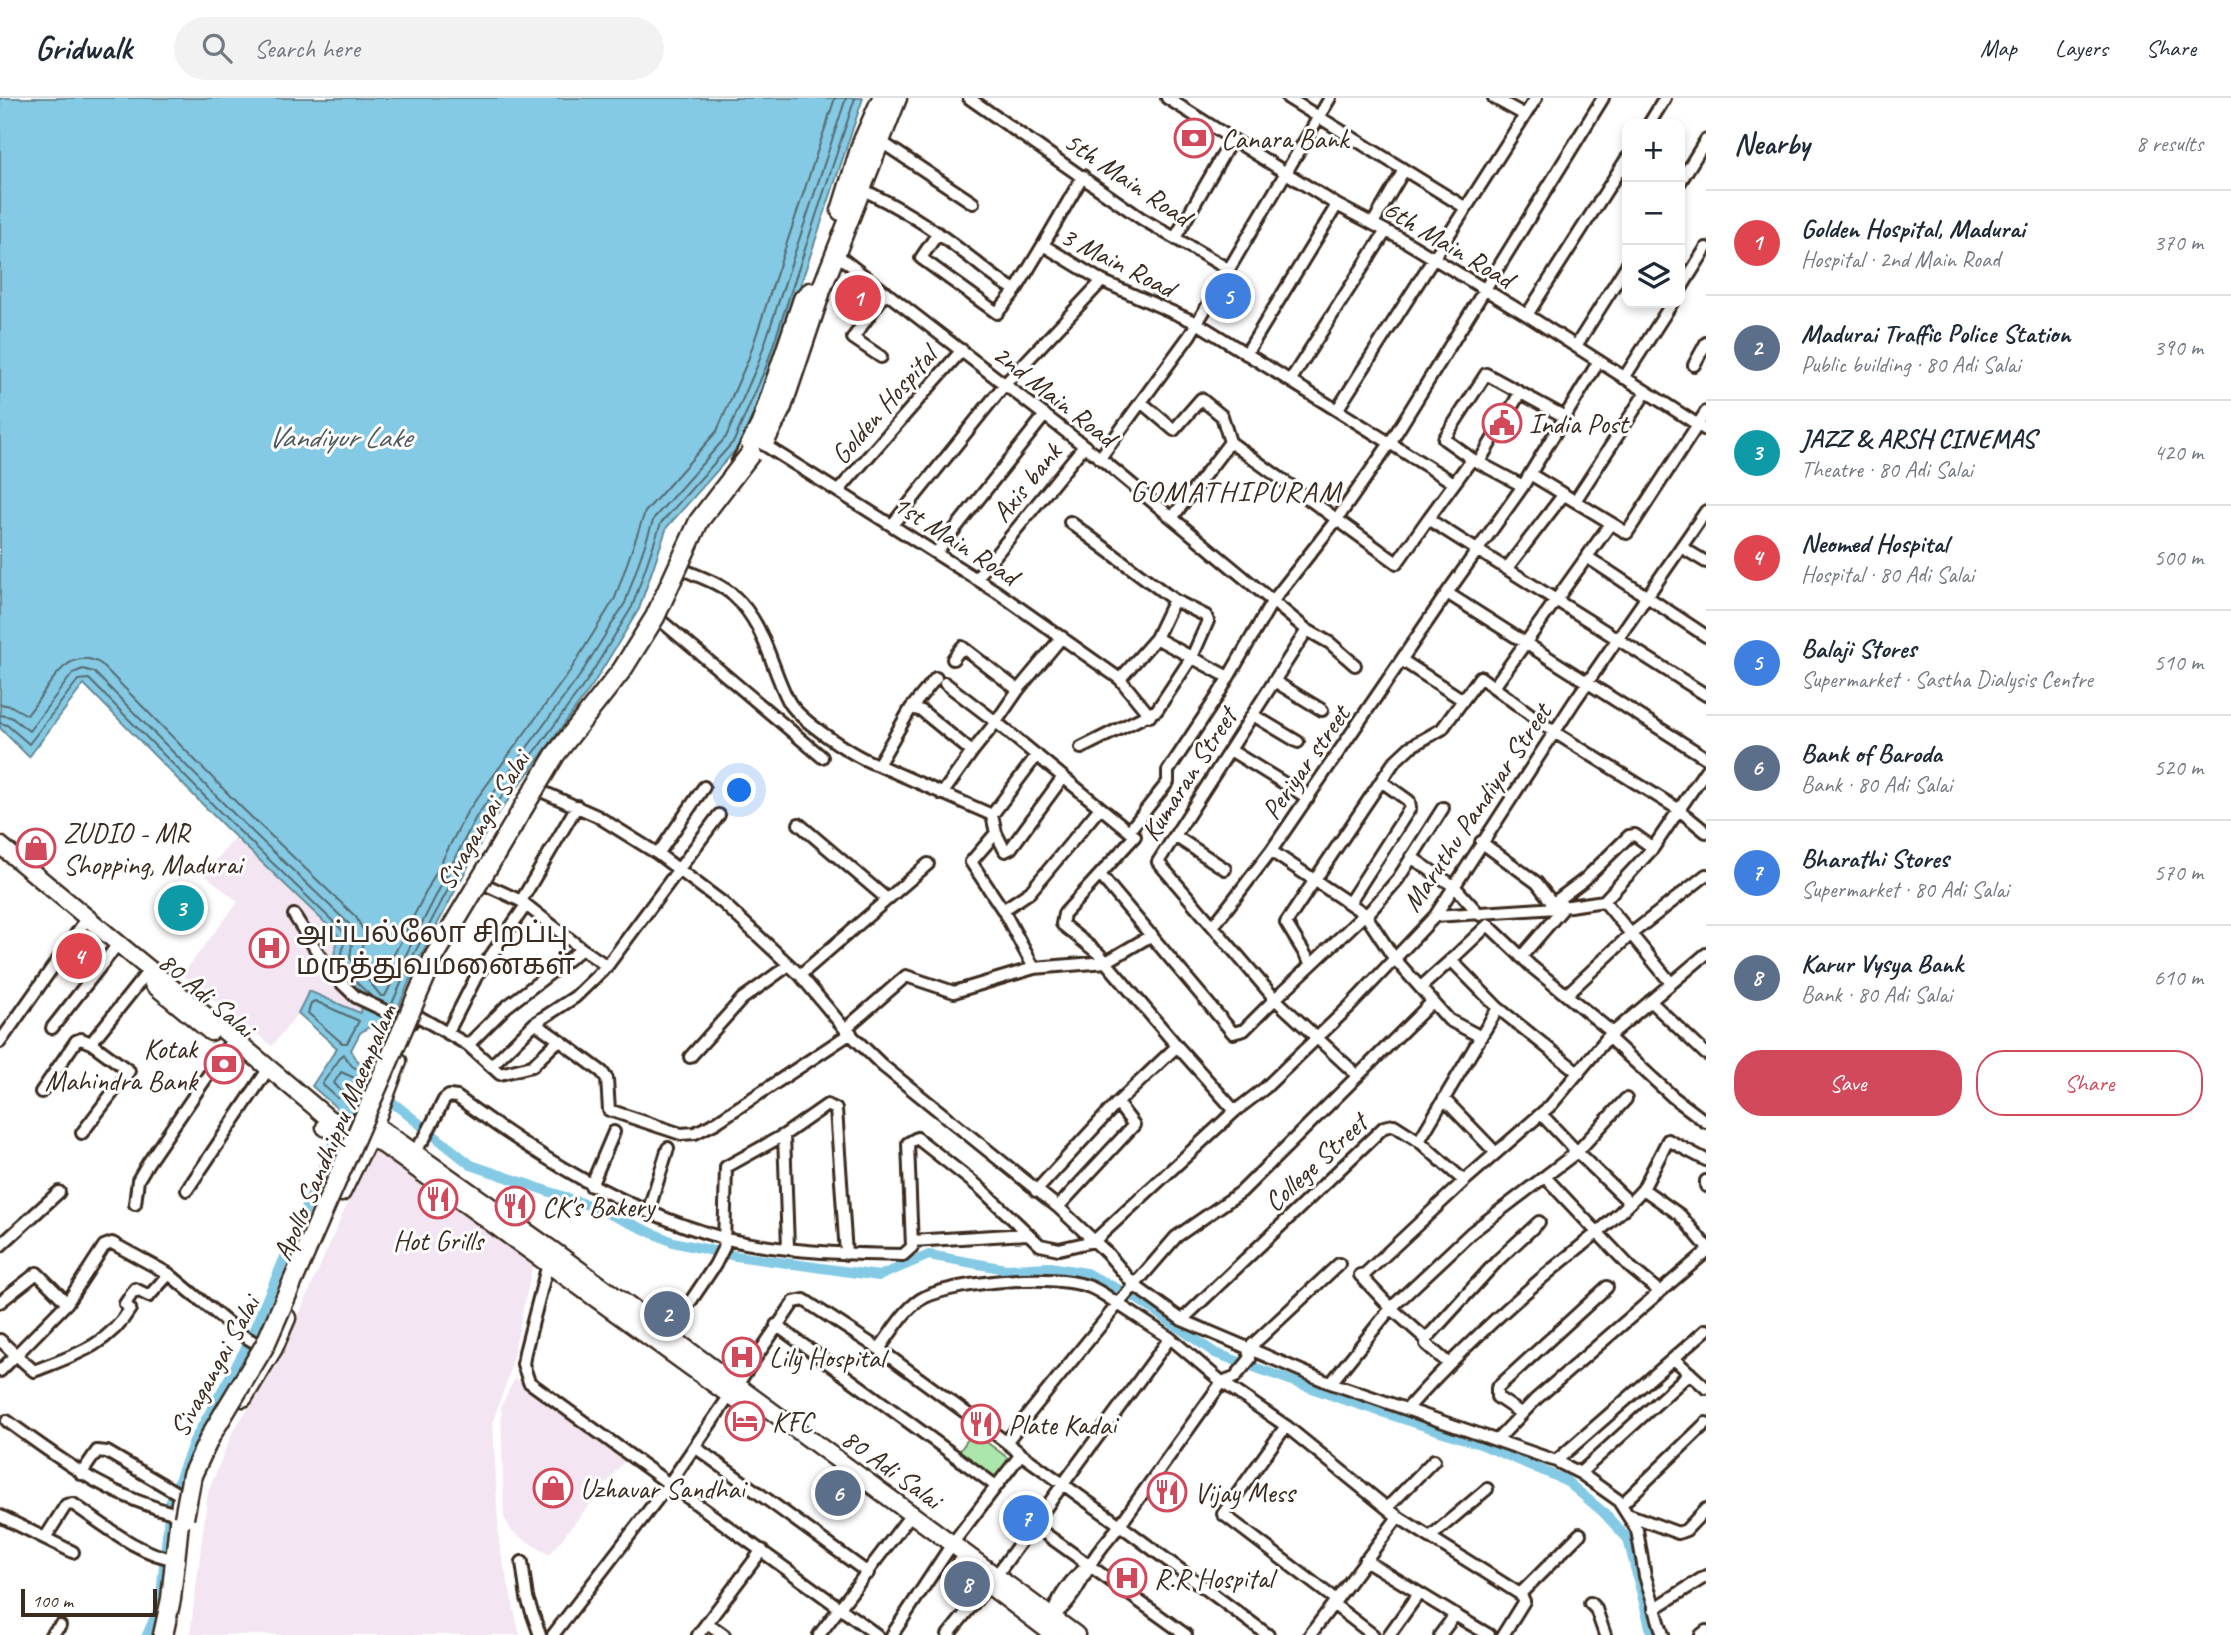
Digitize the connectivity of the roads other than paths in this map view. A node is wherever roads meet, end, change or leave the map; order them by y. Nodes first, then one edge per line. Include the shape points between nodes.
1 (882, 98) edge
2 (897, 98) edge
3 (969, 98) edge
4 (1167, 98) edge
5 (1287, 98) edge
6 (1330, 98) edge
7 (1494, 98) edge
8 (1536, 98) edge
9 (1603, 98) edge
10 (1665, 98) edge
11 (1525, 115) junction
12 (1318, 118) junction
13 (1652, 119) edge
14 (1233, 139) junction
15 (880, 141) junction
16 (1706, 141) edge
17 (1622, 166) edge
18 (1404, 170) junction
19 (1285, 172) junction
20 (1685, 174) edge
21 (1083, 176) junction
22 (861, 189) junction
23 (973, 203) dead end
24 (1337, 205) junction
25 (1466, 208) junction
26 (1373, 223) junction
27 (1386, 231) junction
28 (938, 233) junction
29 (1175, 238) junction
30 (1044, 245) junction
31 (1706, 248) edge
32 (836, 254) junction
33 (1434, 258) junction
34 (1228, 269) junction
35 (1622, 273) edge
36 (1102, 281) junction
37 (1685, 282) edge
38 (1016, 290) junction
39 (1485, 290) junction
40 (886, 292) junction
41 (815, 293) junction
42 (1669, 308) edge
43 (1527, 315) junction
44 (1197, 323) junction
45 (1706, 343) edge
46 (1576, 346) junction
47 (962, 350) junction
48 (1246, 354) junction
49 (881, 357) dead end
50 (1599, 361) junction
51 (1694, 365) dead end
52 (1624, 378) junction
53 (1290, 381) junction
54 (1005, 384) junction
55 (1646, 392) junction
56 (1520, 393) junction
57 (1141, 402) junction
58 (1337, 410) junction
59 (1706, 412) edge
60 (1045, 415) junction
61 (1565, 417) junction
62 (1702, 427) edge
63 (1230, 442) junction
64 (1390, 443) junction
65 (1084, 446) junction
66 (756, 451) junction
67 (1100, 458) junction
68 (1475, 461) junction
69 (1531, 474) junction
70 (1454, 483) junction
71 (1523, 486) junction
72 (839, 490) junction
73 (1564, 494) junction
74 (1575, 500) junction
75 (1706, 512) edge
76 (1172, 519) junction
77 (1337, 519) junction
78 (1429, 519) junction
79 (1070, 522) dead end
80 (1611, 523) junction
81 (892, 525) junction
82 (1681, 547) junction
83 (1479, 550) junction
84 (936, 553) junction
85 (1587, 557) junction
86 (1706, 562) edge
87 (1507, 568) junction
88 (682, 569) junction
89 (976, 579) junction
90 (1447, 593) junction
91 (1648, 596) junction
92 (1558, 599) junction
93 (1174, 600) junction
94 (1272, 602) junction
95 (659, 619) junction
96 (1307, 630) junction
97 (1062, 636) junction
98 (1706, 636) edge
99 (1619, 637) junction
100 (1156, 638) junction
101 (1527, 644) junction
102 (1192, 657) junction
103 (954, 659) dead end
104 (1403, 661) junction
105 (1355, 665) dead end
106 (1228, 677) junction
107 (1120, 679) junction
108 (1274, 681) junction
109 (1587, 683) junction
110 (1494, 687) junction
111 (1018, 690) junction
112 (1706, 695) edge
113 (1463, 700) junction
114 (911, 708) junction
115 (1322, 710) dead end
116 (1253, 715) junction
117 (1150, 716) junction
118 (996, 722) junction
119 (1554, 732) junction
120 (1298, 742) dead end
121 (1081, 748) dead end
122 (1230, 750) junction
123 (972, 752) junction
124 (1037, 755) junction
125 (822, 757) dead end
126 (1706, 758) edge
127 (878, 765) junction
128 (1706, 770) edge
129 (1063, 777) junction
130 (1381, 782) junction
131 (704, 787) dead end
132 (535, 789) junction
133 (942, 794) junction
134 (1308, 798) junction
135 (577, 806) junction
136 (1443, 808) dead end
137 (1100, 809) junction
138 (1678, 809) junction
139 (992, 814) junction
140 (719, 815) dead end
141 (799, 824) dead end
142 (1129, 831) junction
143 (1706, 832) edge
144 (996, 833) junction
145 (1175, 836) junction
146 (1481, 842) junction
147 (0, 845) edge
148 (1653, 848) junction
149 (1271, 851) junction
150 (657, 854) junction
151 (1410, 857) junction
152 (0, 858) edge
153 (928, 863) dead end
154 (1225, 869) dead end
155 (678, 870) junction
156 (1706, 875) edge
157 (1101, 876) junction
158 (1313, 879) junction
159 (484, 884) junction
160 (1455, 887) junction
161 (887, 900) junction
162 (1604, 901) junction
163 (523, 903) junction
164 (1349, 904) junction
165 (1558, 906) junction
166 (1003, 910) junction
167 (1477, 911) junction
168 (294, 915) dead end
169 (1366, 915) junction
170 (1435, 916) junction
171 (86, 921) junction
172 (1214, 925) junction
173 (1488, 925) junction
174 (1631, 934) junction
175 (1152, 935) junction
176 (116, 947) junction
177 (583, 948) junction
178 (1521, 957) junction
179 (1394, 958) junction
180 (1451, 960) junction
181 (1704, 960) edge
182 (1106, 962) junction
183 (1311, 964) junction
184 (789, 965) junction
185 (607, 966) junction
186 (1034, 968) junction
187 (147, 972) junction
188 (800, 975) junction
189 (1671, 983) junction
190 (1420, 987) junction
191 (1566, 995) junction
192 (1275, 999) junction
193 (1433, 1001) junction
194 (1650, 1001) junction
195 (1498, 1008) junction
196 (410, 1019) junction
197 (536, 1023) junction
198 (52, 1028) dead end
199 (448, 1031) junction
200 (848, 1031) junction
201 (1611, 1035) junction
202 (1318, 1036) junction
203 (1481, 1037) junction
204 (559, 1040) junction
205 (0, 1042) edge
206 (91, 1042) junction
207 (231, 1044) junction
208 (468, 1045) junction
209 (1178, 1046) junction
210 (1706, 1054) edge
211 (690, 1057) dead end
212 (491, 1066) junction
213 (266, 1071) junction
214 (1579, 1073) junction
215 (1358, 1076) junction
216 (41, 1093) dead end
217 (1444, 1099) junction
218 (1626, 1099) dead end
219 (1117, 1103) junction
220 (1235, 1111) junction
221 (1541, 1114) junction
222 (362, 1122) junction
223 (1706, 1122) edge
224 (614, 1132) dead end
225 (82, 1133) dead end
226 (784, 1135) junction
227 (1419, 1141) junction
228 (419, 1146) junction
229 (668, 1148) dead end
230 (1577, 1152) junction
231 (1496, 1153) junction
232 (1706, 1160) edge
233 (1545, 1177) junction
234 (1464, 1181) junction
235 (591, 1186) junction
236 (1643, 1189) junction
237 (187, 1190) dead end
238 (1036, 1191) junction
239 (59, 1192) dead end
240 (1630, 1203) junction
241 (135, 1204) dead end
242 (1058, 1208) junction
243 (648, 1212) junction
244 (1539, 1222) dead end
245 (1598, 1233) junction
246 (1027, 1234) junction
247 (912, 1241) junction
248 (1094, 1241) junction
249 (724, 1242) junction
250 (0, 1246) edge
251 (788, 1247) junction
252 (1706, 1247) edge
253 (1706, 1252) edge
254 (846, 1254) junction
255 (551, 1257) junction
256 (1339, 1264) dead end
257 (169, 1274) junction
258 (1134, 1287) junction
259 (1607, 1287) dead end
260 (1660, 1292) junction
261 (0, 1302) edge
262 (1120, 1302) junction
263 (67, 1303) junction
264 (1391, 1308) junction
265 (1182, 1320) junction
266 (776, 1325) junction
267 (1706, 1330) edge
268 (1170, 1338) junction
269 (1426, 1339) junction
270 (0, 1340) edge
271 (664, 1341) junction
272 (258, 1344) junction
273 (879, 1349) junction
274 (1249, 1354) junction
275 (16, 1355) junction
276 (1674, 1359) junction
277 (1449, 1364) junction
278 (0, 1371) edge
279 (1690, 1373) junction
280 (1222, 1382) junction
281 (1331, 1383) junction
282 (1706, 1388) edge
283 (733, 1391) junction
284 (1407, 1409) junction
285 (1522, 1414) junction
286 (7, 1421) dead end
287 (1706, 1423) edge
288 (1286, 1426) junction
289 (1498, 1439) junction
290 (1006, 1442) junction
291 (695, 1447) junction
292 (1021, 1454) junction
293 (1434, 1461) dead end
294 (1556, 1461) junction
295 (1580, 1472) junction
296 (81, 1474) junction
297 (669, 1484) junction
298 (1063, 1485) junction
299 (996, 1486) junction
300 (1487, 1489) dead end
301 (178, 1495) junction
302 (1387, 1508) junction
303 (1624, 1509) junction
304 (1706, 1509) edge
305 (0, 1516) edge
306 (180, 1516) junction
307 (1398, 1517) junction
308 (906, 1521) junction
309 (1033, 1525) junction
310 (1120, 1525) junction
311 (1580, 1534) dead end
312 (1430, 1537) junction
313 (45, 1538) junction
314 (950, 1549) junction
315 (762, 1550) junction
316 (74, 1552) dead end
317 (171, 1558) junction
318 (1366, 1560) junction
319 (522, 1562) dead end
320 (1090, 1565) junction
321 (867, 1573) junction
322 (1706, 1576) edge
323 (992, 1582) junction
324 (1419, 1593) junction
325 (1520, 1594) junction
326 (1335, 1602) junction
327 (1590, 1602) dead end
328 (841, 1608) junction
329 (1654, 1609) junction
330 (1455, 1615) junction
331 (707, 1623) junction
332 (60, 1626) dead end
333 (1050, 1627) edge
334 (1255, 1631) edge
335 (1706, 1631) edge
336 (51, 1635) edge
337 (163, 1635) edge
338 (175, 1635) edge
339 (540, 1635) edge
340 (554, 1635) edge
341 (698, 1635) edge
342 (724, 1635) edge
343 (819, 1635) edge
344 (877, 1635) edge
345 (892, 1635) edge
346 (948, 1635) edge
347 (1076, 1635) edge
348 (1186, 1635) edge
349 (1269, 1635) edge
350 (1310, 1635) edge
351 (1373, 1635) edge
352 (1388, 1635) edge
353 (1440, 1635) edge
354 (1489, 1635) edge
355 (1503, 1635) edge
356 (1605, 1635) edge
357 (1662, 1635) edge
358 (1701, 1635) edge

1 - 41 main road, Sivagangai Salai via 862,144
2 - 15 main road, Sivagangai Salai
3 - 21 street, 5th Main Road
4 - 14 street, 6th Main Road
5 - 12 street
6 - 12 street
7 - 11 street
8 - 11 street
9 - 39 street
10 - 13 street
11 - 25 street
12 - 18 street
12 - 19 street
14 - 19 street, 6th Main Road
14 - 29 street
15 - 22 main road, Sivagangai Salai
15 - 23 street
16 - 20 street
17 - 43 street
18 - 25 street
18 - 26 street
19 - 24 street, 6th Main Road
19 - 34 street
21 - 29 street, 5th Main Road
21 - 30 street
22 - 28 street
22 - 32 main road, Sivagangai Salai
24 - 26 street, 6th Main Road
24 - 48 street
25 - 33 street
26 - 27 street, 6th Main Road
27 - 33 street, 6th Main Road
27 - 53 street
28 - 38 street
28 - 38 street, 3 Main Road via 920,258 997,313
29 - 34 street, 5th Main Road
30 - 36 street, 3 Main Road
30 - 38 street, 3 Main Road
31 - 37 street
32 - 40 street, 2nd Main Road
32 - 41 main road, Sivagangai Salai
33 - 39 street, 6th Main Road
33 - 58 street
34 - 44 street
35 - 46 street
36 - 44 street, 3 Main Road
36 - 54 street
39 - 43 street, 6th Main Road
39 - 64 street
40 - 47 street, 2nd Main Road
40 - 49 street via 853,338
41 - 66 main road, Sivagangai Salai
41 - 132 main road, Sivagangai Salai via 803,299 746,456 697,521 653,616 620,668 580,716
42 - 52 street
43 - 46 street, 6th Main Road
44 - 48 street, 3 Main Road
44 - 57 street
45 - 51 street
46 - 50 street, 6th Main Road
47 - 54 street, 2nd Main Road
47 - 72 street, Golden Hospital
48 - 53 street, 3 Main Road
50 - 52 street, 6th Main Road
50 - 61 street, Periyar street
52 - 55 street, 6th Main Road
53 - 58 street, 3 Main Road
54 - 60 street, 2nd Main Road
54 - 81 street
55 - 62 street, 6th Main Road
55 - 74 street
56 - 61 street
56 - 68 street
56 - 68 street via 1486,374 1444,439
57 - 63 street via 1174,430 1201,399 1222,416
57 - 67 street
58 - 64 street, 3 Main Road
59 - 62 street
60 - 65 street, 2nd Main Road
60 - 84 street
61 - 69 street, Periyar street
62 - 80 street via 1627,533
63 - 76 street
63 - 77 street
64 - 70 street, 3 Main Road
64 - 77 street
65 - 67 street, 2nd Main Road
65 - 89 street, Axis bank
66 - 72 street, 1st Main Road
66 - 88 main road, Sivagangai Salai via 703,524
66 - 306 main road, Apollo Sandhippu Maempalam, bridge via 699,522 654,617 622,670 555,755 434,957 265,1345 211,1435
67 - 76 street, 2nd Main Road
68 - 70 street
68 - 71 street
69 - 71 street, Periyar street
69 - 73 street
70 - 78 street
71 - 83 street, Periyar street
72 - 81 street, 1st Main Road
73 - 74 street
73 - 87 street
74 - 80 street
75 - 82 street, Maruthu Pandiyar Street
76 - 94 street, 2nd Main Road
77 - 78 street via 1397,563
77 - 94 street
78 - 83 street
79 - 93 street
80 - 85 street
81 - 84 street, 1st Main Road
82 - 86 street
82 - 91 street, Maruthu Pandiyar Street
83 - 87 street
83 - 90 street, Periyar street
84 - 89 street, 1st Main Road
85 - 91 street
85 - 92 street
87 - 92 street
88 - 95 main road, Sivagangai Salai
88 - 127 street via 719,586 749,612 791,705 851,753
89 - 97 street, 1st Main Road
90 - 101 street
90 - 104 street, Periyar street
91 - 98 street
91 - 99 street, Maruthu Pandiyar Street
92 - 99 street
92 - 101 street
93 - 100 street
93 - 102 street via 1208,618
94 - 96 street, 2nd Main Road
94 - 106 street
95 - 125 street
95 - 132 main road, Sivagangai Salai via 625,672
96 - 105 street, 2nd Main Road
96 - 108 street, Kumaran Street
97 - 107 street, 1st Main Road
97 - 111 street
99 - 109 street, Maruthu Pandiyar Street
99 - 112 street
100 - 102 street
100 - 107 street
101 - 109 street
101 - 110 street
102 - 106 street
102 - 117 street via 1167,699
103 - 111 street via 962,646
104 - 113 street
104 - 134 street, Periyar street
106 - 142 street via 1168,771 1168,782
107 - 117 street, 1st Main Road
108 - 115 street
108 - 116 street, Kumaran Street
109 - 119 street, Maruthu Pandiyar Street
109 - 126 street
110 - 113 street via 1480,677
110 - 119 street
111 - 118 street
113 - 130 street via 1442,729 1410,747
114 - 118 street via 941,681
114 - 123 street
114 - 127 street
116 - 120 street
116 - 122 street, Kumaran Street
117 - 121 street
118 - 123 street
118 - 124 street
119 - 138 street
119 - 146 street, Maruthu Pandiyar Street
122 - 134 street
122 - 145 street, Kumaran Street
123 - 133 street
124 - 129 street
124 - 139 street
127 - 133 street
128 - 138 street
129 - 137 street
129 - 144 street via 1008,850 1003,849
130 - 158 street
130 - 164 street via 1409,802 1410,808
131 - 150 street
132 - 135 street
132 - 159 main road, Sivagangai Salai
132 - 196 main road, Sivagangai Salai via 432,956
133 - 139 street
134 - 149 street, Periyar street
135 - 150 street
135 - 163 street
136 - 151 street
137 - 142 street
137 - 166 street via 1030,892
138 - 143 street
138 - 148 street
139 - 144 street
140 - 155 street
141 - 161 street
142 - 157 street via 1135,836
144 - 166 street via 971,862
145 - 154 street
145 - 172 street, Kumaran Street via 1158,862
146 - 160 street, Maruthu Pandiyar Street
146 - 165 street via 1537,883
147 - 171 main road, 80 Adi Salai
148 - 162 street
148 - 165 street via 1629,836
149 - 158 street, Periyar street
149 - 172 street, Periyar street
150 - 155 street
151 - 160 street
151 - 169 street via 1398,879
152 - 171 main road, 80 Adi Salai
153 - 161 street
155 - 184 street via 723,903
155 - 185 street
156 - 174 street
157 - 175 street
157 - 182 street via 1061,920
158 - 164 street, Periyar street
158 - 183 street via 1286,923
159 - 163 street
159 - 196 main road, Sivagangai Salai
160 - 167 street
160 - 170 street, Maruthu Pandiyar Street
161 - 188 street
162 - 165 street
162 - 174 street
163 - 177 street
163 - 199 street
164 - 169 street, Periyar street
165 - 167 street
165 - 178 street
166 - 186 street
167 - 170 street
167 - 173 street
168 - 196 street via 331,973 361,1001
169 - 179 street
169 - 183 street
170 - 179 street, Maruthu Pandiyar Street
171 - 176 main road, 80 Adi Salai
171 - 205 street
172 - 192 street, Kumaran Street
173 - 178 street
173 - 180 street
174 - 189 street
174 - 191 street
175 - 182 street
175 - 192 street via 1233,1032 1244,1030
176 - 187 main road, 80 Adi Salai
176 - 198 street
177 - 185 street
177 - 208 street via 506,1007
178 - 191 street
179 - 190 street
179 - 202 street, Maruthu Pandiyar Street
180 - 190 street
180 - 195 street
181 - 189 street
182 - 186 street
182 - 209 street
183 - 192 street
184 - 188 street
184 - 211 street via 743,999
185 - 197 street via 575,997
186 - 200 street via 954,992 906,976
187 - 206 street
187 - 207 main road, 80 Adi Salai
188 - 200 street
189 - 194 street
190 - 193 street
191 - 201 street
192 - 202 street
193 - 203 street via 1449,1020
193 - 215 street
194 - 201 street
194 - 210 street
195 - 203 street
195 - 214 street
196 - 199 street
196 - 222 main road, Sivagangai Salai
197 - 204 street
197 - 212 street
199 - 208 street
200 - 204 street via 715,1122 695,1133 681,1134 609,1110 607,1079
200 - 238 street via 883,1066
201 - 214 street
201 - 223 street via 1673,1097
202 - 215 street
202 - 220 street, Maruthu Pandiyar Street
203 - 217 street
204 - 212 street via 532,1066 500,1074
206 - 216 street via 76,1041
206 - 225 street via 129,1071
207 - 213 main road, 80 Adi Salai
207 - 241 street via 138,1180
208 - 212 street
209 - 219 street
209 - 220 street
213 - 222 main road, 80 Adi Salai via 327,1123
213 - 237 street
214 - 221 street
215 - 258 street via 1241,1192 1176,1237
217 - 227 street
217 - 231 street
218 - 230 street
219 - 238 street
219 - 242 street via 1134,1125
220 - 248 street, Maruthu Pandiyar Street
221 - 230 street
221 - 231 street
222 - 228 main road, 80 Adi Salai
222 - 255 main road, 80 Adi Salai via 381,1143
222 - 272 main road, Sivagangai Salai
222 - 338 main road, Sivagangai Salai via 273,1349 205,1464 194,1499
224 - 235 street
226 - 249 street via 726,1167
226 - 251 street
226 - 254 street via 827,1105 836,1109
227 - 234 street, College Street
227 - 265 street, College Street via 1394,1125 1384,1127
228 - 235 street via 444,1100 457,1097 529,1150
228 - 255 main road, 80 Adi Salai
229 - 243 street
230 - 233 street
230 - 240 street
231 - 234 street
232 - 236 street via 1668,1140
233 - 245 street
233 - 264 street via 1472,1232
234 - 264 street via 1360,1275
235 - 243 street
236 - 240 street
236 - 252 street via 1680,1214
238 - 242 street
239 - 250 street
240 - 245 street
242 - 248 street
243 - 249 street
244 - 269 street
245 - 260 street
245 - 277 street via 1534,1284
246 - 247 street
246 - 247 street via 917,1138 908,1143
246 - 248 street via 1051,1249
247 - 254 street via 903,1255
248 - 258 street
249 - 251 street
249 - 271 street via 715,1265
251 - 254 street
253 - 260 street
255 - 271 main road, 80 Adi Salai
255 - 297 street via 525,1352 525,1376
256 - 274 street
257 - 263 street via 117,1244 107,1244
257 - 272 street
257 - 275 street via 149,1296 135,1289 117,1330 78,1353 34,1371
258 - 262 street
258 - 265 street
259 - 285 street via 1497,1388 1497,1397
260 - 285 street
261 - 263 street via 37,1273
262 - 268 street
262 - 273 street via 1090,1287 1061,1282 974,1283 924,1297 907,1311
262 - 290 street
263 - 275 street
264 - 269 street
264 - 281 street
265 - 274 street
266 - 273 street via 793,1303 804,1300
266 - 283 street
266 - 299 street
267 - 276 street
268 - 280 street
268 - 298 street
269 - 277 street
270 - 275 street
271 - 283 main road, 80 Adi Salai
272 - 301 main road, Sivagangai Salai via 202,1440
273 - 290 street
274 - 280 street via 1235,1377
274 - 281 street
275 - 278 street
276 - 279 street
276 - 294 street
277 - 284 street
279 - 282 street
279 - 295 street
280 - 288 street
280 - 310 street
281 - 284 street
283 - 291 street
283 - 308 main road, 80 Adi Salai
283 - 314 main road, 80 Adi Salai
284 - 289 street
285 - 289 street
286 - 296 street
287 - 303 street
288 - 302 street
288 - 326 street via 1223,1514
289 - 294 street
290 - 292 street
291 - 297 street
291 - 321 street
292 - 298 street
292 - 299 street
293 - 302 street
294 - 295 street
295 - 303 street
296 - 301 street via 100,1450
296 - 306 street via 131,1501
297 - 315 street
297 - 340 street
298 - 309 street
298 - 310 street
299 - 314 street
300 - 312 street
301 - 306 main road, Sivagangai Salai
302 - 307 street
303 - 304 street via 1678,1533
303 - 329 street via 1641,1543
305 - 313 street
306 - 317 main road, Sivagangai Salai
307 - 312 street
307 - 318 street
308 - 314 main road, 80 Adi Salai
308 - 321 street
309 - 320 street
309 - 323 street
310 - 320 street
310 - 334 street
311 - 325 street
312 - 325 street
313 - 316 street
313 - 317 street via 66,1505 74,1504 122,1536
314 - 323 main road, 80 Adi Salai
314 - 345 street
315 - 328 street
315 - 331 street
317 - 337 main road, Sivagangai Salai
318 - 324 street
318 - 326 street
319 - 339 street via 527,1598
320 - 333 street
320 - 348 street
321 - 328 street
322 - 329 street
323 - 333 main road, 80 Adi Salai
323 - 346 street
324 - 330 street
324 - 352 street
325 - 355 street via 1522,1606
326 - 350 street
326 - 351 street
327 - 356 street
328 - 343 street
328 - 344 street
329 - 357 street
330 - 353 street
330 - 354 street
331 - 341 street
331 - 342 street
332 - 336 street
333 - 347 main road, 80 Adi Salai
334 - 349 street
335 - 358 street

